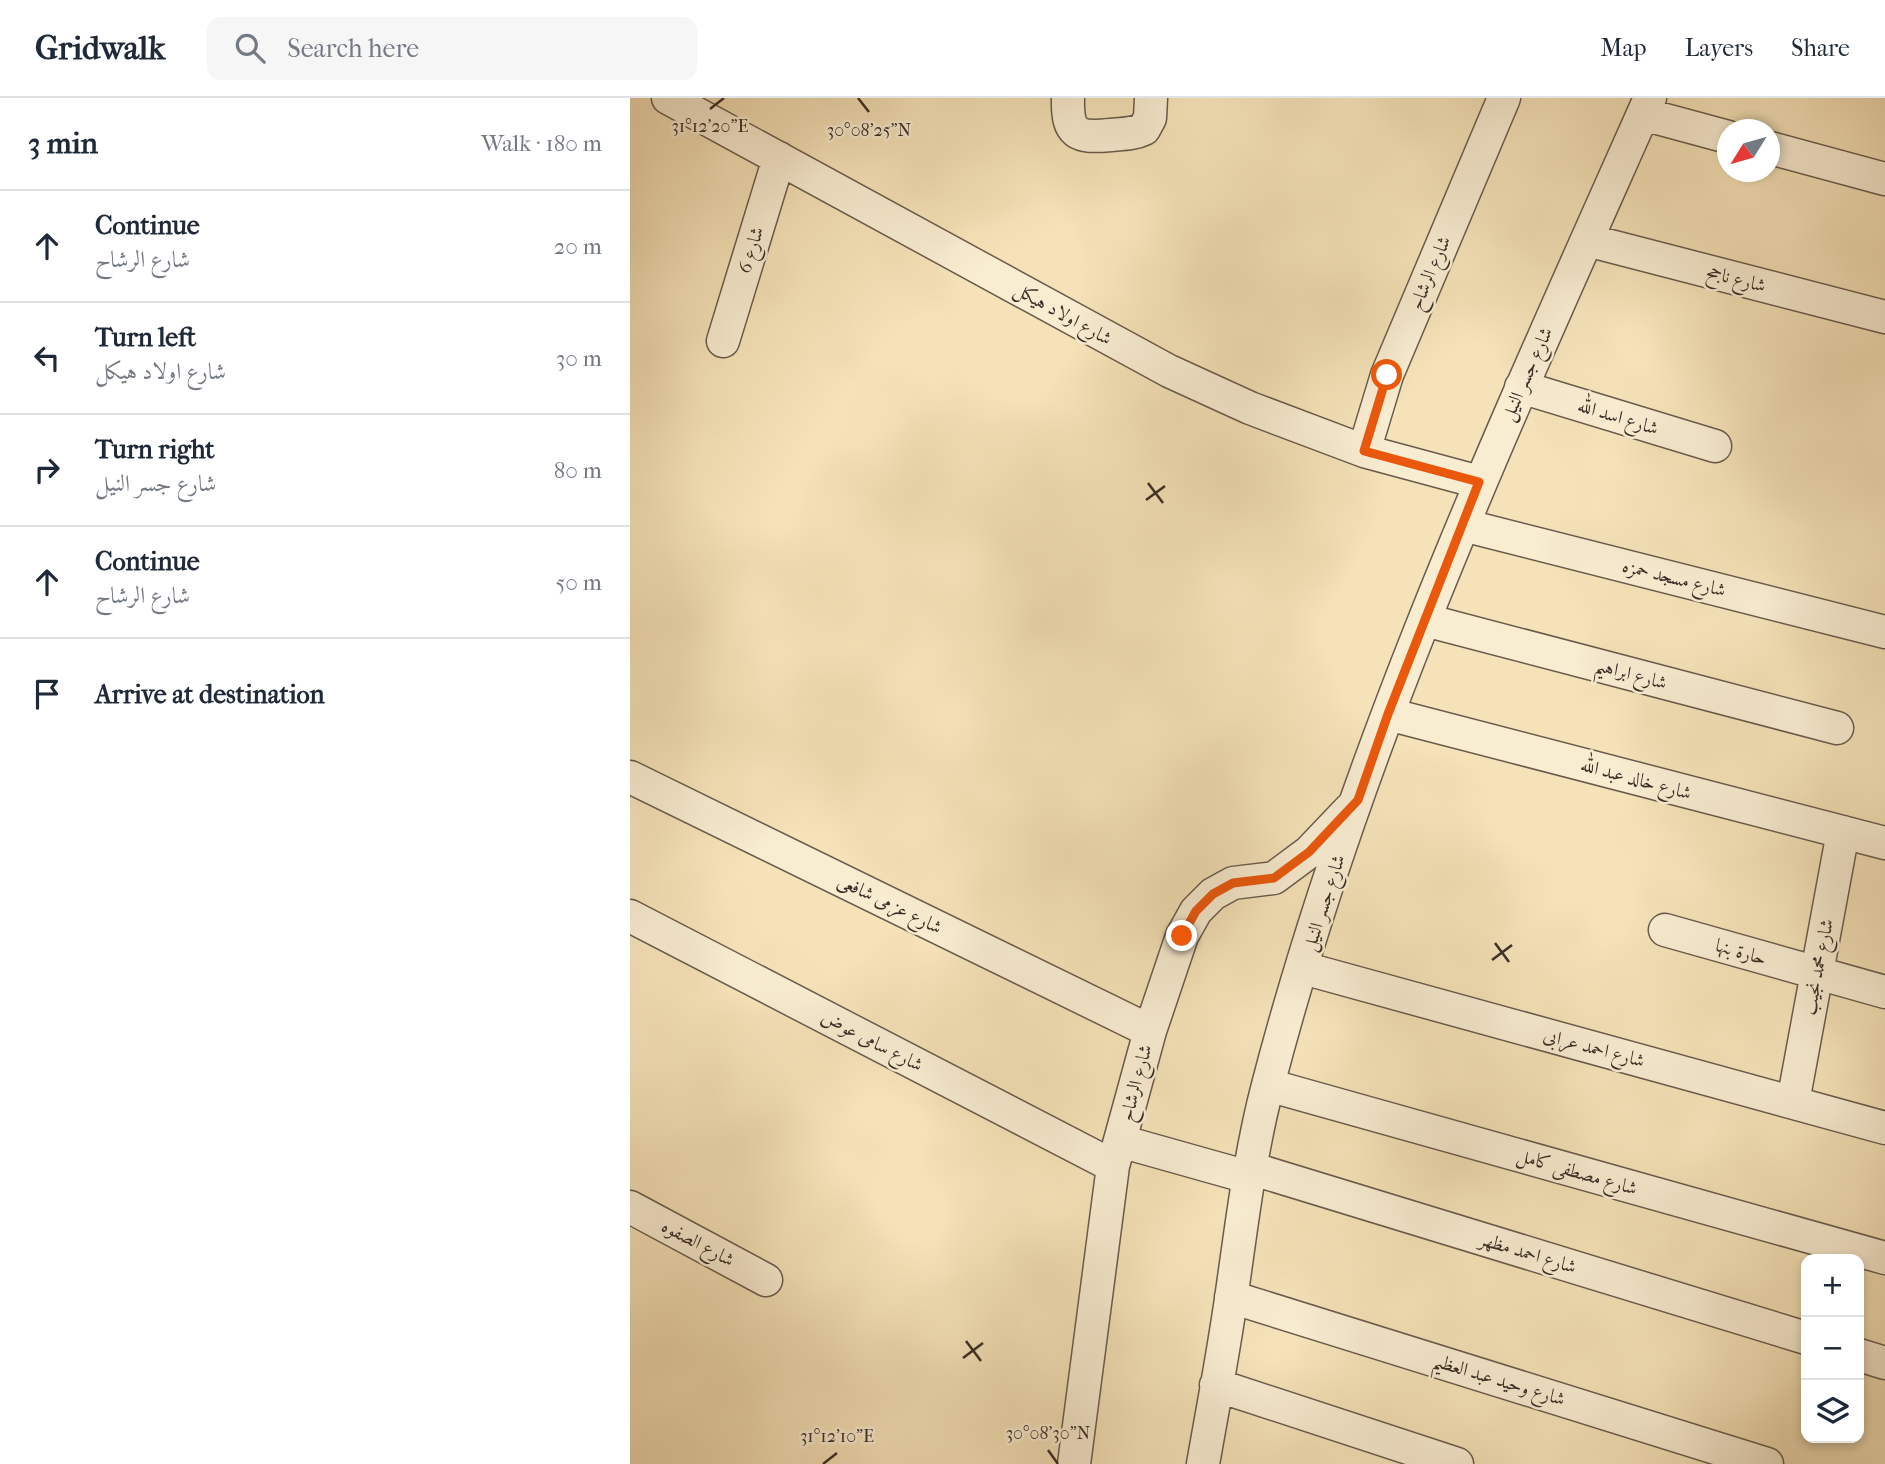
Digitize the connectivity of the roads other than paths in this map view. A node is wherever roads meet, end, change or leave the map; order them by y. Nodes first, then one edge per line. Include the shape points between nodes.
1 (668, 98) edge
2 (1068, 98) edge
3 (1151, 98) edge
4 (1504, 98) edge
5 (1646, 106) edge
6 (1717, 133) edge
7 (1780, 151) edge
8 (779, 158) junction
9 (1885, 179) edge
10 (1587, 240) junction
11 (1885, 317) edge
12 (723, 341) dead end
13 (1521, 387) junction
14 (1715, 446) dead end
15 (1364, 451) junction
16 (1479, 482) junction
17 (1463, 525) junction
18 (1425, 620) junction
19 (1885, 632) edge
20 (1388, 714) junction
21 (1837, 728) dead end
22 (630, 778) edge
23 (1358, 800) junction
24 (1843, 832) junction
25 (1885, 843) edge
26 (630, 916) edge
27 (1665, 930) dead end
28 (1303, 968) junction
29 (1817, 973) junction
30 (1885, 992) edge
31 (1150, 1031) junction
32 (1268, 1085) junction
33 (1793, 1102) junction
34 (1885, 1128) edge
35 (1116, 1153) junction
36 (1249, 1172) junction
37 (630, 1207) edge
38 (1885, 1258) edge
39 (766, 1280) dead end
40 (1231, 1297) junction
41 (1801, 1337) edge
42 (1864, 1356) edge
43 (1885, 1363) edge
44 (1216, 1385) junction
45 (1074, 1464) edge
46 (1203, 1464) edge
47 (1457, 1464) edge
48 (1767, 1464) edge

1 - 8 street, شارع اولاد هيكل
2 - 3 street via 1069,123 1086,137 1144,129
4 - 15 street, شارع الرشاح via 1387,375
5 - 6 street
5 - 10 street, شارع جسر النيل
7 - 9 street
8 - 12 street, شارع 6
8 - 15 street, شارع اولاد هيكل via 1169,371
10 - 11 street, شارع ناجح
10 - 13 street, شارع جسر النيل
13 - 14 street, شارع اسد الله
13 - 16 street, شارع جسر النيل
15 - 16 street, شارع اولاد هيكل
16 - 17 street, شارع جسر النيل
17 - 18 street, شارع جسر النيل
17 - 19 street, شارع مسجد حمزه
18 - 20 street, شارع جسر النيل
18 - 21 street, شارع ابراهيم
20 - 23 street, شارع جسر النيل
20 - 24 street, شارع خالد عبد الله
22 - 31 street, شارع عزمى شافعى
23 - 28 street, شارع جسر النيل
23 - 31 street, شارع الرشاح via 1309,852 1274,878 1233,883 1196,911 1182,936
24 - 25 street, شارع خالد عبد الله
24 - 29 street, شارع محمد نجيب
26 - 35 street, شارع سامى عوض
27 - 29 street, حارة بنها
28 - 32 street, شارع جسر النيل
28 - 33 street, شارع احمد عرابى
29 - 30 street, حارة بنها
29 - 33 street, شارع محمد نجيب
31 - 35 street, شارع الرشاح
32 - 36 street, شارع جسر النيل
32 - 38 street, شارع مصطفى كامل
33 - 34 street, شارع احمد عرابى
35 - 36 street, شارع سامى عوض
35 - 45 street, شارع الرشاح
36 - 40 street, شارع جسر النيل
36 - 41 street, شارع احمد مظهر
37 - 39 street, شارع الصفوه
40 - 44 street, شارع جسر النيل
40 - 48 street, شارع وحيد عبد العظيم
42 - 43 street
44 - 46 street, شارع جسر النيل
44 - 47 street

